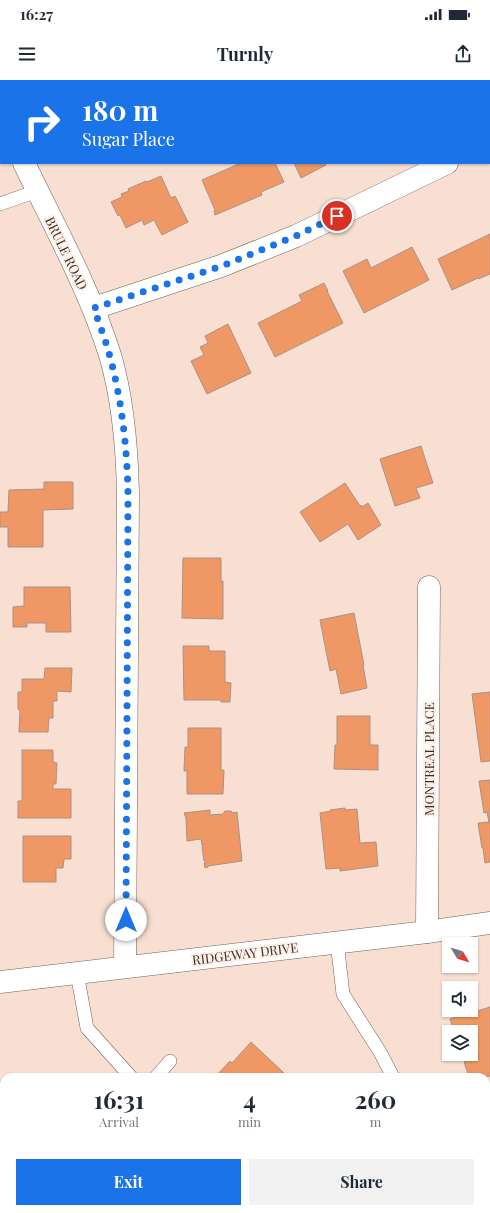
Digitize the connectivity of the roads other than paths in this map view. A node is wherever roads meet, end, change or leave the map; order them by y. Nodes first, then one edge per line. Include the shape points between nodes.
1 (24, 164) edge
2 (445, 164) edge
3 (37, 191) junction
4 (0, 204) edge
5 (94, 308) junction
6 (429, 587) dead end
7 (490, 923) edge
8 (427, 932) junction
9 (337, 942) junction
10 (125, 967) junction
11 (77, 973) junction
12 (0, 982) edge
13 (170, 1061) dead end
14 (127, 1073) edge
15 (160, 1073) edge
16 (391, 1073) edge

1 - 3 street, BRULE ROAD
2 - 5 street via 296,236 222,266
3 - 4 lane
3 - 5 street, BRULE ROAD
5 - 10 street, BRULE ROAD via 110,356 121,407 127,458
6 - 8 street, MONTREAL PLACE
7 - 8 street, RIDGEWAY DRIVE
8 - 9 street, RIDGEWAY DRIVE
9 - 10 street, RIDGEWAY DRIVE
9 - 16 lane via 343,994
10 - 11 street, RIDGEWAY DRIVE
11 - 12 street, RIDGEWAY DRIVE
11 - 14 lane via 87,1028
13 - 15 lane

